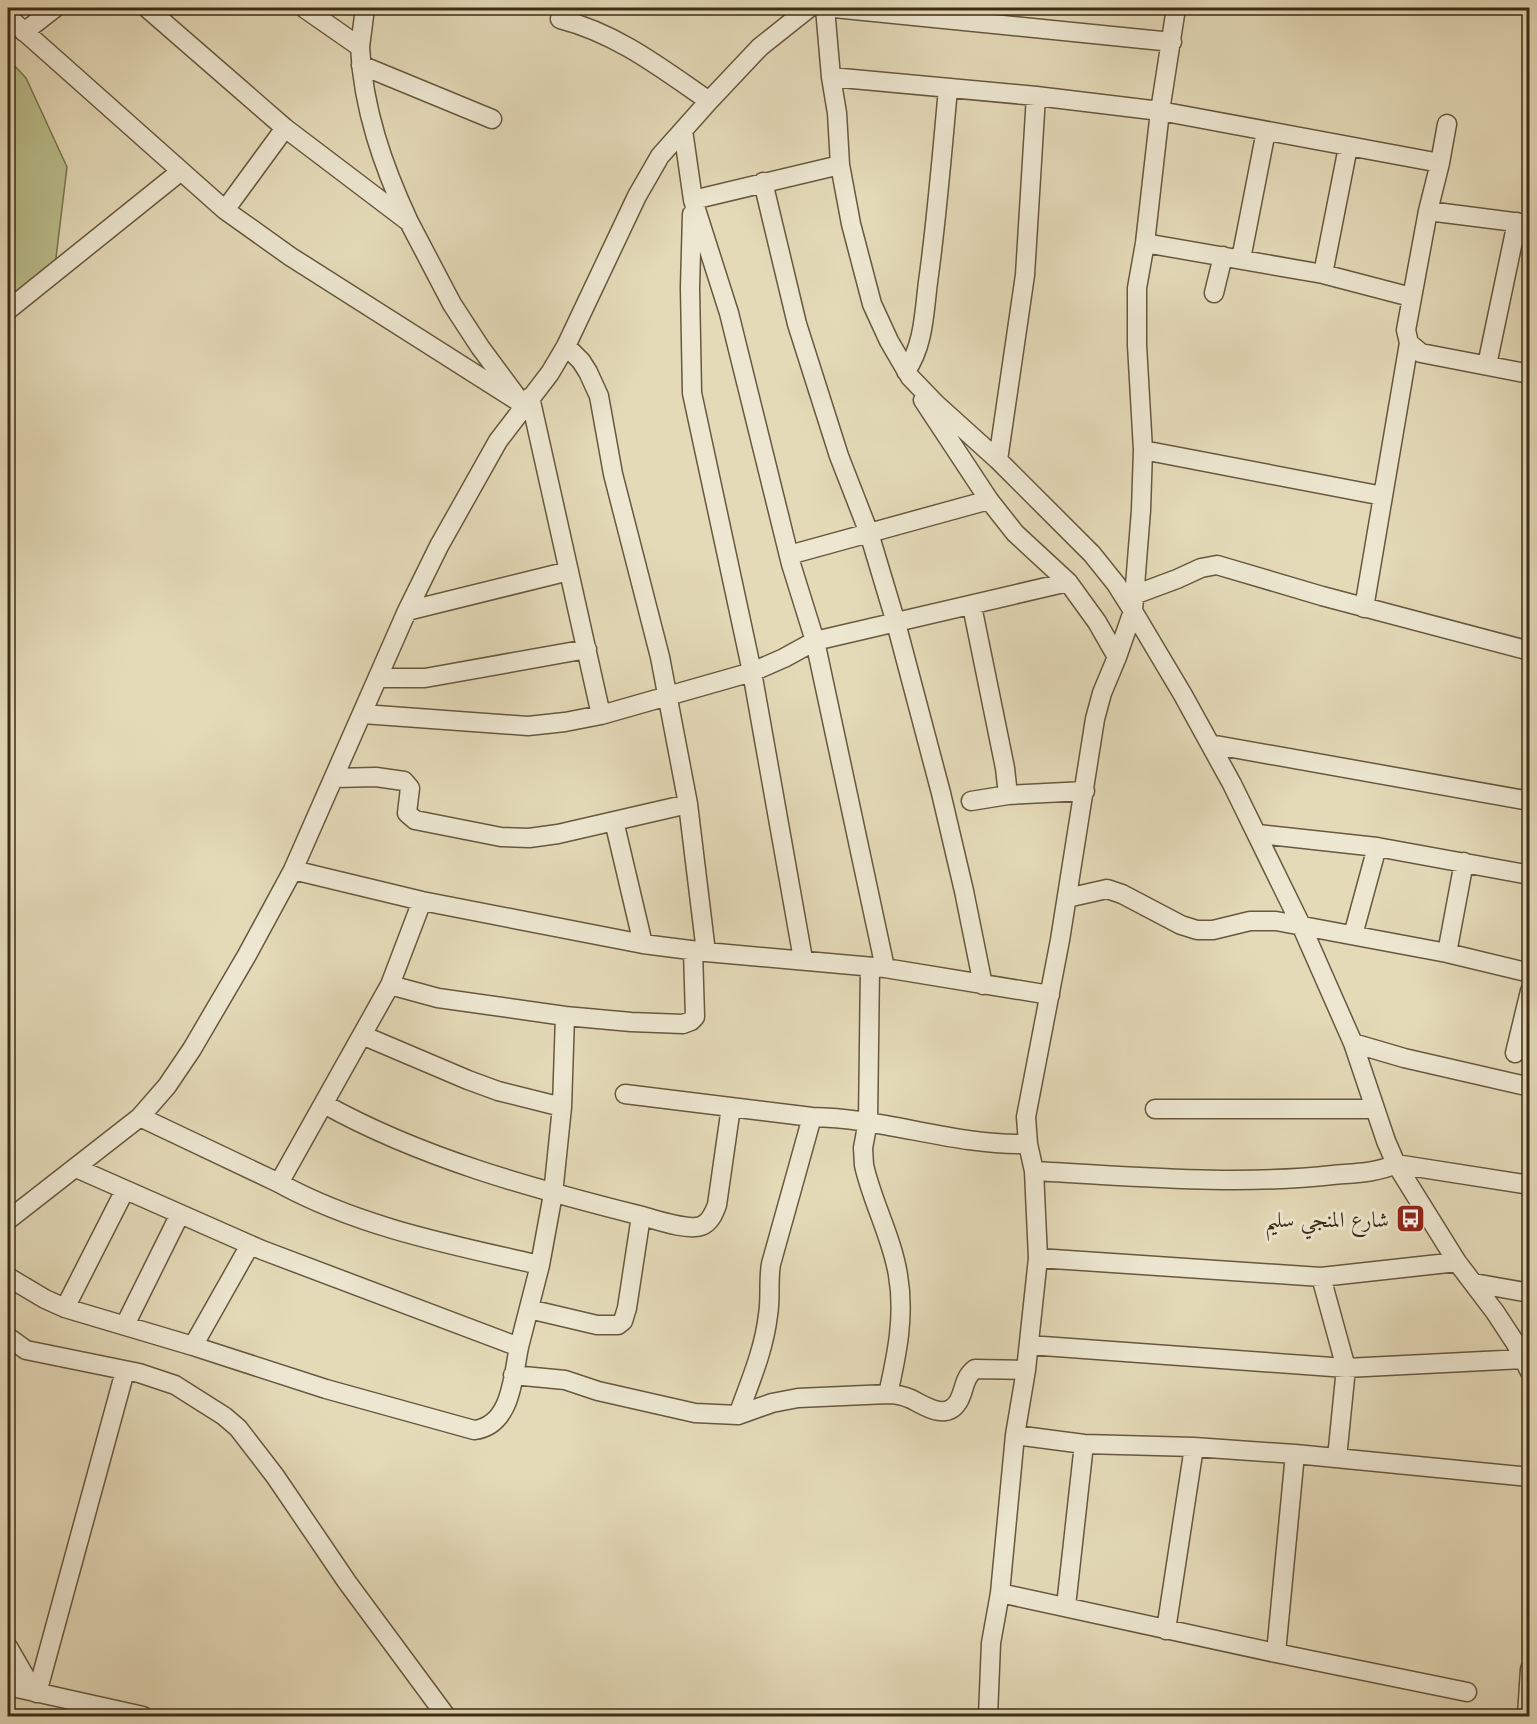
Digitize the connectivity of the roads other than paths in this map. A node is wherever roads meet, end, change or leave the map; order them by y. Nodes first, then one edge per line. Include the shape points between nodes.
1 (55, 8) edge
2 (147, 8) edge
3 (304, 8) edge
4 (365, 8) edge
5 (809, 8) edge
6 (825, 8) edge
7 (834, 8) edge
8 (1176, 8) edge
9 (8, 17) edge
10 (560, 19) dead end
11 (24, 32) junction
12 (1172, 42) junction
13 (360, 56) junction
14 (831, 77) junction
15 (948, 89) junction
16 (1036, 96) junction
17 (709, 101) junction
18 (1160, 111) junction
19 (492, 119) dead end
20 (1448, 124) dead end
21 (285, 128) junction
22 (683, 130) junction
23 (1266, 131) junction
24 (1348, 147) junction
25 (1440, 163) junction
26 (840, 165) junction
27 (181, 171) junction
28 (763, 182) junction
29 (693, 200) junction
30 (225, 210) junction
31 (1428, 211) junction
32 (409, 222) junction
33 (1523, 223) edge
34 (1144, 243) junction
35 (1223, 256) junction
36 (1241, 259) junction
37 (1323, 274) junction
38 (1214, 293) dead end
39 (1412, 297) junction
40 (8, 310) edge
41 (1409, 343) junction
42 (566, 346) junction
43 (1487, 364) junction
44 (908, 374) junction
45 (1530, 374) edge
46 (527, 401) junction
47 (1143, 450) junction
48 (998, 460) junction
49 (1383, 496) junction
50 (989, 500) junction
51 (869, 533) junction
52 (789, 555) junction
53 (569, 571) junction
54 (1068, 582) junction
55 (1133, 603) junction
56 (972, 606) junction
57 (1364, 608) junction
58 (407, 611) junction
59 (896, 623) junction
60 (815, 641) junction
61 (587, 649) junction
62 (1530, 651) edge
63 (1117, 657) junction
64 (752, 672) junction
65 (379, 678) junction
66 (666, 697) junction
67 (363, 714) junction
68 (602, 715) junction
69 (1210, 744) junction
70 (334, 778) junction
71 (1084, 791) junction
72 (1008, 795) junction
73 (971, 801) dead end
74 (1530, 801) edge
75 (688, 804) junction
76 (614, 820) junction
77 (1258, 834) junction
78 (1377, 847) junction
79 (1464, 862) junction
80 (293, 870) junction
81 (1530, 875) edge
82 (1067, 898) junction
83 (422, 900) junction
84 (1301, 925) junction
85 (1353, 934) junction
86 (644, 944) junction
87 (700, 952) junction
88 (1447, 953) junction
89 (803, 959) junction
90 (878, 967) junction
91 (1530, 973) edge
92 (390, 985) junction
93 (983, 985) junction
94 (1530, 991) edge
95 (1050, 995) junction
96 (565, 1016) junction
97 (362, 1035) junction
98 (1353, 1043) junction
99 (1515, 1053) dead end
100 (1530, 1087) edge
101 (625, 1094) dead end
102 (324, 1104) junction
103 (562, 1107) junction
104 (731, 1107) junction
105 (1375, 1109) junction
106 (1155, 1110) dead end
107 (140, 1117) junction
108 (812, 1117) junction
109 (868, 1121) junction
110 (1028, 1144) junction
111 (1396, 1164) junction
112 (76, 1168) junction
113 (1034, 1171) junction
114 (279, 1183) junction
115 (1530, 1185) edge
116 (125, 1190) junction
117 (553, 1194) junction
118 (180, 1214) junction
119 (641, 1215) junction
120 (8, 1220) edge
121 (250, 1245) junction
122 (1038, 1258) junction
123 (1457, 1262) junction
124 (540, 1265) junction
125 (8, 1277) edge
126 (1321, 1277) junction
127 (1474, 1283) junction
128 (1530, 1293) edge
129 (65, 1308) junction
130 (529, 1309) junction
131 (125, 1325) junction
132 (8, 1338) edge
133 (1029, 1345) junction
134 (194, 1346) junction
135 (519, 1347) junction
136 (1526, 1366) edge
137 (1346, 1368) junction
138 (1026, 1370) junction
139 (125, 1371) junction
140 (513, 1375) junction
141 (888, 1394) junction
142 (738, 1415) junction
143 (1015, 1435) junction
144 (1084, 1444) junction
145 (1194, 1447) junction
146 (1295, 1454) junction
147 (1337, 1458) junction
148 (1530, 1477) edge
149 (1000, 1593) junction
150 (1066, 1606) junction
151 (1166, 1630) junction
152 (8, 1647) edge
153 (1276, 1653) junction
154 (1530, 1669) edge
155 (8, 1686) edge
156 (1467, 1692) dead end
157 (35, 1693) junction
158 (143, 1716) edge
159 (446, 1716) edge
160 (988, 1716) edge
161 (1527, 1716) edge

1 - 11 street
2 - 21 street
3 - 13 street
4 - 13 street
5 - 17 street via 760,48
6 - 14 street
7 - 12 street
8 - 12 street
9 - 11 street
10 - 17 street via 626,45
11 - 27 street
12 - 18 street
13 - 19 street
13 - 32 street via 371,124
14 - 15 street
14 - 26 street
15 - 16 street
15 - 44 street via 920,342
16 - 18 street
16 - 48 street via 1025,275
17 - 22 street
18 - 23 street
18 - 34 street
20 - 25 street
21 - 30 street
21 - 32 street
22 - 29 street
22 - 42 street via 660,156 637,196
23 - 24 street
23 - 36 street
24 - 25 street
24 - 37 street
25 - 31 street
26 - 28 street
26 - 44 street via 872,304
27 - 30 street
27 - 40 street
28 - 29 street
28 - 51 street via 797,324 839,456
29 - 52 street via 729,313
29 - 64 street via 692,393
30 - 46 street via 374,311
31 - 33 street
31 - 39 street
32 - 46 street via 452,304 480,347
33 - 43 street
34 - 35 street
34 - 47 street via 1137,288
35 - 36 street
35 - 38 street
36 - 37 street
37 - 39 street
39 - 41 street via 1406,330
41 - 43 street via 1421,353
41 - 49 street
42 - 46 street
42 - 66 street via 581,361 599,396 613,474 660,657
43 - 45 street
44 - 48 street
44 - 50 street
46 - 53 street
46 - 58 street via 467,494
47 - 49 street
47 - 55 street
48 - 55 street via 1092,554
49 - 57 street
50 - 51 street
50 - 54 street via 1015,533
51 - 52 street
51 - 59 street
52 - 60 street
53 - 58 street
53 - 61 street
54 - 56 street
54 - 63 street
55 - 57 street via 1201,568 1217,565
55 - 63 street
55 - 69 street
56 - 59 street
56 - 72 street
57 - 62 street
58 - 65 street
59 - 60 street
59 - 93 street via 943,804
60 - 64 street
60 - 90 street
61 - 65 street via 425,678
61 - 68 street
63 - 71 street via 1095,720
64 - 66 street
64 - 89 street
65 - 67 street
66 - 68 street
66 - 75 street
67 - 68 street via 528,726
67 - 70 street
69 - 74 street
69 - 77 street
70 - 76 street via 404,781 410,788 407,813 414,819 501,837 539,837
70 - 80 street
71 - 72 street
71 - 82 street
72 - 73 street
75 - 76 street
75 - 87 street
76 - 86 street
77 - 78 street
77 - 84 street
78 - 79 street
78 - 85 street
79 - 81 street
79 - 88 street
80 - 83 street
80 - 107 street via 192,1049
82 - 84 street via 1107,889 1181,925 1204,931 1263,920
82 - 95 street
83 - 86 street
83 - 92 street
84 - 85 street
84 - 98 street
85 - 88 street
86 - 87 street
87 - 89 street
87 - 96 street via 695,1017 691,1021 653,1023
88 - 91 street
89 - 90 street
90 - 93 street
90 - 109 street
92 - 96 street via 438,998
92 - 97 street
93 - 95 street
94 - 99 street
95 - 110 street via 1026,1117
96 - 103 street
97 - 102 street
97 - 103 street via 498,1091
98 - 100 street
98 - 105 street
101 - 104 street
102 - 114 street
102 - 117 street via 388,1136
103 - 117 street
104 - 108 street
104 - 119 street via 713,1215 701,1226 691,1227
105 - 106 street
105 - 111 street
107 - 112 street
107 - 114 street
108 - 109 street
108 - 142 street via 771,1264 764,1340
109 - 110 street via 993,1143
109 - 141 street via 864,1165 898,1274 901,1304 899,1347
110 - 113 street
111 - 113 street via 1376,1171 1286,1179
111 - 115 street
111 - 123 street
112 - 116 street
112 - 120 street
113 - 122 street
114 - 124 street via 338,1212
116 - 118 street
116 - 129 street
117 - 119 street
117 - 124 street
118 - 121 street
118 - 131 street
119 - 130 street via 623,1321 618,1325 597,1325
121 - 134 street
121 - 135 street
122 - 126 street
122 - 133 street
123 - 126 street
123 - 127 street
124 - 130 street
125 - 129 street
126 - 137 street
127 - 128 street
127 - 136 street
129 - 131 street
130 - 135 street
131 - 134 street
132 - 139 street via 26,1350
133 - 137 street
133 - 138 street
134 - 140 street via 326,1389 474,1430 499,1417
135 - 140 street
136 - 137 street
137 - 147 street
138 - 141 street via 975,1370 966,1378 958,1402 942,1411
138 - 143 street
139 - 157 street
139 - 159 street via 175,1385 238,1428
140 - 142 street via 565,1380 695,1413
141 - 142 street via 798,1398
143 - 144 street
143 - 149 street
144 - 145 street
144 - 150 street
145 - 146 street
145 - 151 street
146 - 147 street
146 - 153 street
147 - 148 street
149 - 150 street
149 - 160 street via 991,1643
150 - 151 street
151 - 153 street
152 - 157 street
153 - 156 street
154 - 161 street
155 - 157 street
157 - 158 street

